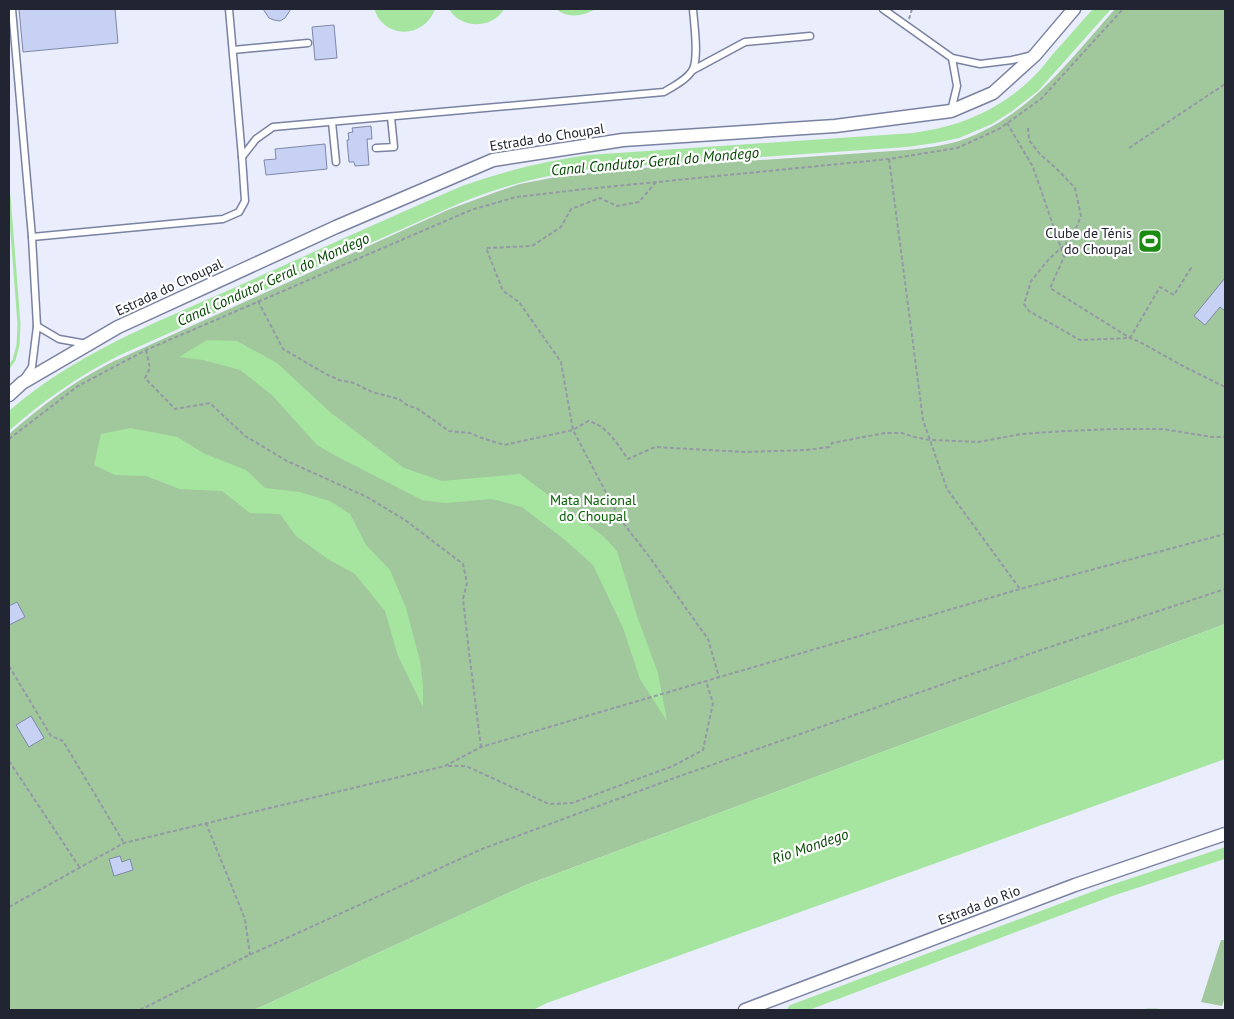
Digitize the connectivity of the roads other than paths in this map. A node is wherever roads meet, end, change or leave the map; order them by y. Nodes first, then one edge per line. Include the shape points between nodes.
1 (12, 9) edge
2 (229, 9) edge
3 (693, 9) edge
4 (883, 9) edge
5 (1074, 9) edge
6 (810, 36) dead end
7 (308, 43) dead end
8 (233, 50) junction
9 (1035, 55) junction
10 (952, 58) junction
11 (693, 70) junction
12 (951, 111) junction
13 (391, 117) junction
14 (332, 122) junction
15 (376, 148) dead end
16 (242, 157) junction
17 (336, 162) dead end
18 (32, 237) junction
19 (37, 326) junction
20 (87, 344) junction
21 (22, 383) junction
22 (9, 395) edge
23 (1225, 834) edge
24 (745, 1010) edge

1 - 18 lane
2 - 8 lane
3 - 11 lane via 696,55
4 - 10 lane
5 - 9 street, Estrada do Choupal
6 - 11 lane via 745,42
7 - 8 lane
8 - 16 lane
9 - 10 lane via 980,64
9 - 12 street, Estrada do Choupal via 993,93
10 - 12 lane via 957,86
11 - 13 lane via 664,92
12 - 20 street, Estrada do Choupal via 835,126 623,140 493,160 336,227
13 - 14 lane
13 - 15 lane via 394,147
14 - 16 lane via 273,128 256,139
14 - 17 lane
16 - 18 lane via 246,201 239,212 223,219
18 - 19 lane
19 - 20 lane via 58,339
19 - 21 lane via 32,367
20 - 21 street, Estrada do Choupal
21 - 22 street, Estrada do Choupal
23 - 24 street, Estrada do Rio via 1075,885

